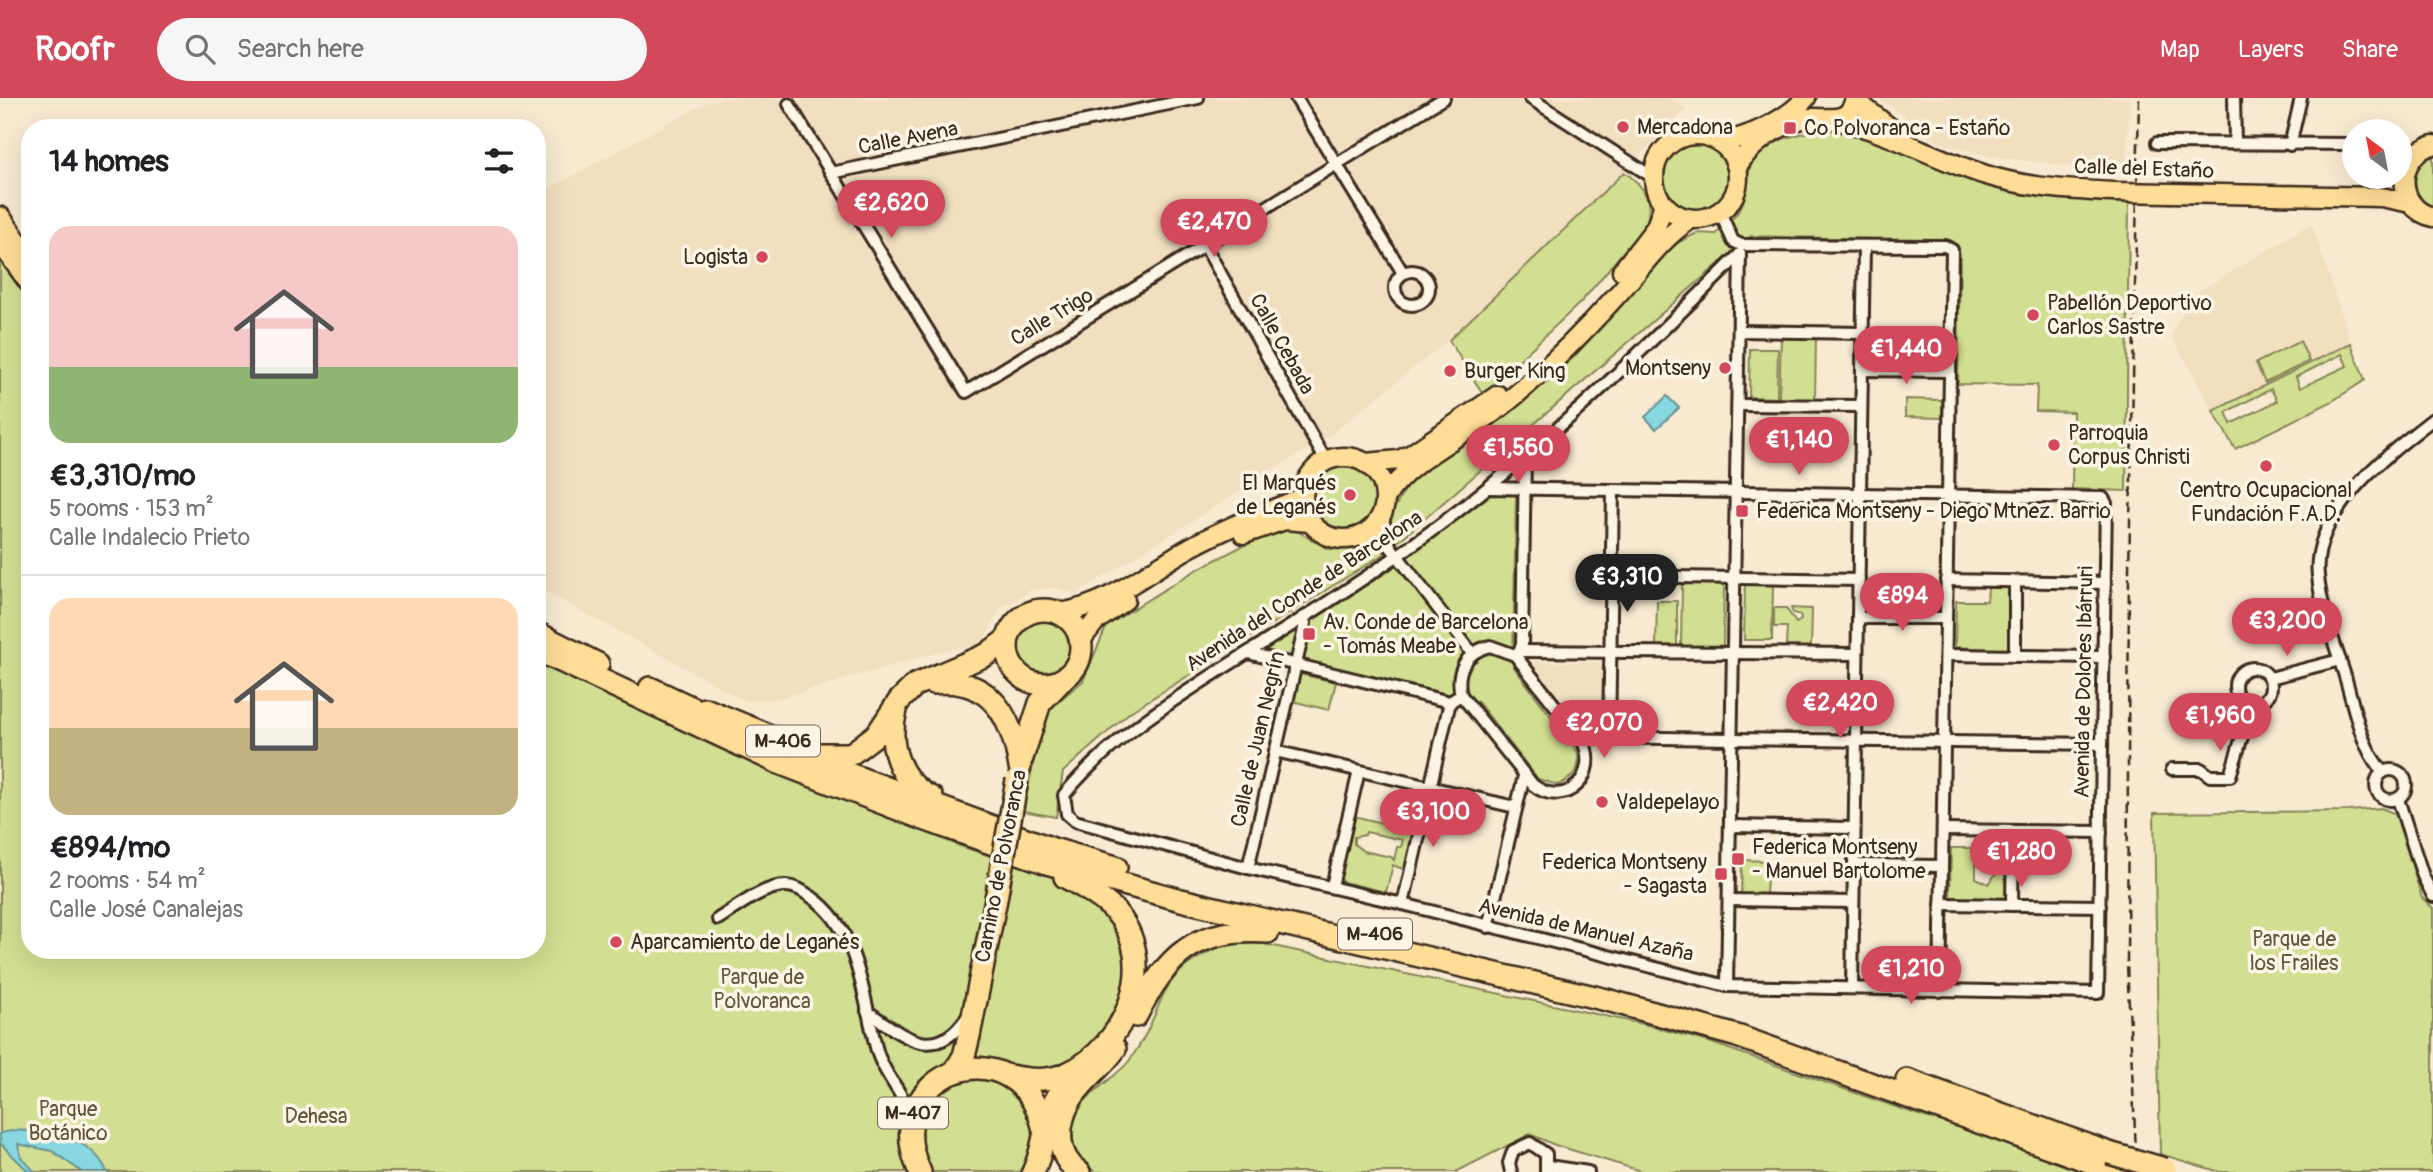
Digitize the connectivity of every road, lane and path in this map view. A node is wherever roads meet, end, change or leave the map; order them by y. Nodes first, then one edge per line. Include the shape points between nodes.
1 (1198, 98) edge
2 (1296, 98) edge
3 (1444, 98) edge
4 (1530, 98) edge
5 (1807, 98) edge
6 (2234, 98) edge
7 (2301, 98) edge
8 (1855, 99) edge
9 (789, 104) dead end
10 (1829, 119) junction
11 (1719, 142) junction
12 (2157, 142) dead end
13 (2235, 143) junction
14 (1914, 144) junction
15 (2342, 144) edge
16 (2290, 145) junction
17 (2429, 145) edge
18 (2412, 159) edge
19 (1336, 164) junction
20 (1737, 167) junction
21 (831, 173) junction
22 (1654, 178) junction
23 (2387, 189) edge
24 (2408, 189) edge
25 (2381, 197) junction
26 (2411, 203) junction
27 (1664, 204) junction
28 (1720, 212) junction
29 (0, 218) edge
30 (2431, 218) edge
31 (1690, 219) junction
32 (0, 240) edge
33 (1205, 246) junction
34 (21, 247) edge
35 (1864, 247) junction
36 (1740, 250) junction
37 (21, 269) edge
38 (1403, 273) dead end
39 (1739, 331) junction
40 (1863, 333) junction
41 (1862, 370) junction
42 (1949, 371) junction
43 (1738, 405) junction
44 (1861, 406) junction
45 (2433, 419) edge
46 (1525, 458) junction
47 (1326, 461) junction
48 (1366, 463) junction
49 (1490, 488) junction
50 (1524, 489) junction
51 (1613, 490) junction
52 (1737, 492) junction
53 (1860, 493) junction
54 (1948, 494) junction
55 (1386, 497) junction
56 (1302, 498) junction
57 (1382, 515) junction
58 (1310, 522) junction
59 (1365, 534) junction
60 (1394, 551) junction
61 (1612, 576) junction
62 (1735, 578) junction
63 (1858, 580) junction
64 (1947, 580) junction
65 (2015, 582) junction
66 (2105, 583) junction
67 (1060, 613) junction
68 (1302, 618) junction
69 (1858, 618) junction
70 (1947, 618) junction
71 (546, 636) edge
72 (1007, 639) junction
73 (1081, 640) junction
74 (1610, 651) junction
75 (1248, 653) junction
76 (1472, 653) junction
77 (1518, 653) junction
78 (1734, 653) junction
79 (546, 654) edge
80 (1857, 654) junction
81 (1946, 656) junction
82 (2015, 656) junction
83 (2104, 657) junction
84 (2340, 660) junction
85 (1294, 665) junction
86 (959, 669) junction
87 (1018, 674) junction
88 (2270, 678) junction
89 (1061, 681) junction
90 (915, 685) junction
91 (650, 688) junction
92 (1461, 695) junction
93 (899, 701) junction
94 (1450, 702) junction
95 (2252, 704) junction
96 (1027, 736) junction
97 (1609, 738) junction
98 (1582, 740) junction
99 (1733, 740) junction
100 (1856, 741) junction
101 (1944, 742) junction
102 (2102, 744) junction
103 (1275, 751) junction
104 (2172, 769) dead end
105 (1359, 771) junction
106 (2383, 772) junction
107 (1018, 774) junction
108 (1524, 776) junction
109 (1431, 788) junction
110 (2398, 799) junction
111 (1515, 807) junction
112 (921, 818) junction
113 (1075, 821) joint
114 (1731, 827) junction
115 (1854, 828) junction
116 (1943, 830) junction
117 (2013, 831) junction
118 (2101, 832) junction
119 (1053, 849) junction
120 (1854, 865) junction
121 (1942, 866) junction
122 (1248, 869) junction
123 (1332, 886) junction
124 (2433, 896) edge
125 (1730, 901) junction
126 (1853, 902) junction
127 (1404, 904) junction
128 (1941, 904) junction
129 (2012, 905) junction
130 (2100, 906) junction
131 (718, 919) dead end
132 (1488, 927) junction
133 (1324, 936) junction
134 (1727, 986) junction
135 (1852, 988) junction
136 (1940, 991) junction
137 (2098, 993) joint
138 (975, 1001) junction
139 (867, 1011) junction
140 (1121, 1042) junction
141 (955, 1071) junction
142 (1004, 1073) junction
143 (887, 1076) junction
144 (931, 1086) junction
145 (911, 1120) junction
146 (1044, 1135) junction
147 (2113, 1165) edge
148 (1547, 1169) edge
149 (2170, 1170) edge
150 (1509, 1171) edge
151 (920, 1172) edge
152 (1033, 1172) edge
153 (1070, 1172) edge
154 (1079, 1172) edge
155 (1588, 1172) edge

1 - 21 street, Calle Avena
2 - 19 street
3 - 19 street, Calle Trigo
4 - 22 street
5 - 10 main road
5 - 11 main road via 1744,137
6 - 13 street
7 - 16 street
8 - 10 main road via 1849,112
8 - 14 main road, Calle del Estaño
9 - 21 street, Calle Trigo
10 - 14 main road, Calle del Estaño
10 - 20 main road via 1800,120 1769,135 1752,147
11 - 20 main road
11 - 22 main road via 1697,136 1672,144 1656,165
12 - 13 street
13 - 16 street
14 - 25 main road, Calle del Estaño, bridge via 1989,176 2049,187
15 - 16 street
17 - 18 main road
19 - 33 street, Calle Trigo
19 - 38 street
20 - 28 main road via 1733,197
21 - 33 street, Calle Trigo via 966,392
22 - 27 main road
23 - 25 main road
24 - 26 main road
25 - 26 main road, Calle del Estaño
26 - 30 main road
27 - 31 main road
27 - 48 main road via 1651,236 1585,315 1532,366 1410,455
28 - 31 main road
28 - 36 street
29 - 34 highway
31 - 55 main road via 1667,236 1540,374 1488,418 1405,473
32 - 37 highway
33 - 47 street, Calle Cebada
35 - 36 street
35 - 40 street
35 - 42 street via 1945,246 1952,250
36 - 39 street
36 - 46 street, Avenida del Conde de Barcelona
39 - 40 street
39 - 43 street
40 - 41 street
41 - 42 street
41 - 44 street
42 - 54 street
43 - 44 street
43 - 52 street
44 - 53 street
45 - 84 street via 2335,510 2323,533 2317,574
46 - 49 street, Avenida del Conde de Barcelona
46 - 50 street
47 - 48 main road via 1348,457
47 - 56 main road via 1309,476
48 - 55 main road via 1383,484
49 - 50 street
49 - 60 street, Avenida del Conde de Barcelona
50 - 51 street
50 - 77 street
51 - 52 street
51 - 61 street
52 - 53 street
52 - 62 street
53 - 54 street
53 - 63 street
54 - 64 street
54 - 66 street, Avenida de Dolores Ibárruri via 2103,498
55 - 57 main road
56 - 58 main road
56 - 67 main road via 1191,547 1105,601
57 - 59 main road
57 - 60 street
58 - 59 main road via 1318,531 1341,540
58 - 73 main road via 1285,520 1262,526 1191,560 1111,609
59 - 60 street
60 - 68 street, Avenida del Conde de Barcelona
60 - 76 street
61 - 62 street
61 - 74 street
62 - 63 street
62 - 78 street
63 - 69 street
64 - 65 street
64 - 70 street
65 - 66 street
65 - 82 street
66 - 83 street, Avenida de Dolores Ibárruri
67 - 72 highway via 1038,610 1028,614 1018,620
67 - 73 highway via 1077,629
68 - 75 street, Avenida del Conde de Barcelona
68 - 85 street, Calle de Juan Negrín via 1305,623
69 - 70 street
69 - 80 street
70 - 81 street
71 - 91 highway, M-406
72 - 86 highway, M-406
72 - 87 highway, M-407 via 1009,662
73 - 89 highway, M-407 via 1078,664
74 - 77 street
74 - 78 street
74 - 97 street
75 - 85 street
75 - 113 street, Avenida del Conde de Barcelona via 1196,683 1133,729 1071,786 1064,795 1065,804
76 - 77 street via 1490,646
76 - 92 street via 1459,679
77 - 98 street
78 - 80 street
78 - 99 street
79 - 112 highway, M-406 via 779,763
80 - 100 street
81 - 82 street
81 - 101 street
82 - 83 street
83 - 102 street, Avenida de Dolores Ibárruri
84 - 88 street
84 - 106 street via 2364,741
85 - 94 street
85 - 103 street, Calle de Juan Negrín
86 - 87 highway, M-406
86 - 90 highway, M-406
87 - 89 highway via 1040,685
87 - 96 highway, Camino de Polvoranca / M-407 via 1026,694
88 - 95 street via 2269,696
88 - 95 street via 2253,668 2237,677 2236,692
89 - 96 highway, Camino de Polvoranca / M-407 via 1040,703
90 - 93 highway, M-406
90 - 107 highway via 960,684 996,703 1015,737
91 - 93 highway, M-406 via 814,754 839,756 861,749
91 - 119 highway, M-406 via 784,750
92 - 94 street
92 - 108 street
93 - 119 highway, M-406 via 891,742 914,785 929,797
94 - 109 street
95 - 104 street via 2230,776
96 - 107 highway, Camino de Polvoranca / M-407
97 - 98 street
97 - 99 street
98 - 108 street via 1588,754 1587,769 1573,791 1541,792
99 - 100 street
99 - 114 street
100 - 101 street
100 - 115 street
101 - 102 street
101 - 116 street
102 - 118 street, Avenida de Dolores Ibárruri
103 - 105 street
103 - 122 street, Calle de Juan Negrín
105 - 109 street
105 - 123 street
106 - 110 street via 2398,772 2405,780
106 - 110 street via 2375,785 2378,795 2388,801
107 - 138 highway, Camino de Polvoranca / M-407, bridge
108 - 111 street
109 - 111 street
109 - 127 street
110 - 124 street
111 - 132 street
112 - 133 highway, M-406 via 1050,864
112 - 142 highway, M-406 via 949,835 1059,873 1086,888 1115,911 1128,934 1134,988 1131,1006 1113,1036 1067,1074 1031,1080
113 - 122 street, Avenida de Manuel Azaña
114 - 115 street
114 - 125 street
115 - 120 street
116 - 117 street
116 - 121 street
117 - 118 street
117 - 129 street
118 - 130 street, Avenida de Dolores Ibárruri
119 - 147 highway, M-406 via 1180,886 1741,1022
120 - 121 street
120 - 126 street
121 - 128 street
122 - 123 street, Avenida de Manuel Azaña
123 - 127 street, Avenida de Manuel Azaña
125 - 126 street
125 - 134 street
126 - 135 street
127 - 132 street, Avenida de Manuel Azaña
128 - 129 street
128 - 136 street
129 - 130 street
130 - 137 street, Avenida de Dolores Ibárruri
131 - 139 street via 768,890 783,886 806,893 827,909 846,936
132 - 134 street, Avenida de Manuel Azaña
133 - 140 highway, M-406 via 1243,930 1195,943 1164,967
133 - 147 highway, M-406 via 1607,1000 1737,1036
134 - 135 street, Avenida de Manuel Azaña
135 - 136 street, Avenida de Manuel Azaña
136 - 137 street, Avenida de Manuel Azaña
138 - 139 street via 954,1034 936,1044 915,1041
138 - 141 highway, Camino de Polvoranca / M-407 via 964,1056
138 - 142 highway, Camino de Polvoranca / M-407 via 978,1041 985,1058
139 - 143 street
140 - 146 highway, M-406 via 1067,1084 1054,1101
140 - 154 highway, M-406 via 1069,1102 1062,1122 1059,1142 1064,1157
141 - 142 highway, M-407 via 984,1068
141 - 144 highway, M-407
142 - 146 highway, M-407 via 1027,1090 1039,1109
143 - 144 street via 908,1091
143 - 145 street via 903,1097
144 - 145 highway, M-407 via 918,1101
145 - 151 highway, M-407 via 909,1138
146 - 152 highway
146 - 153 highway via 1051,1156
147 - 149 highway, M-406, bridge
148 - 150 street via 1542,1148 1524,1144 1510,1157
148 - 155 street

